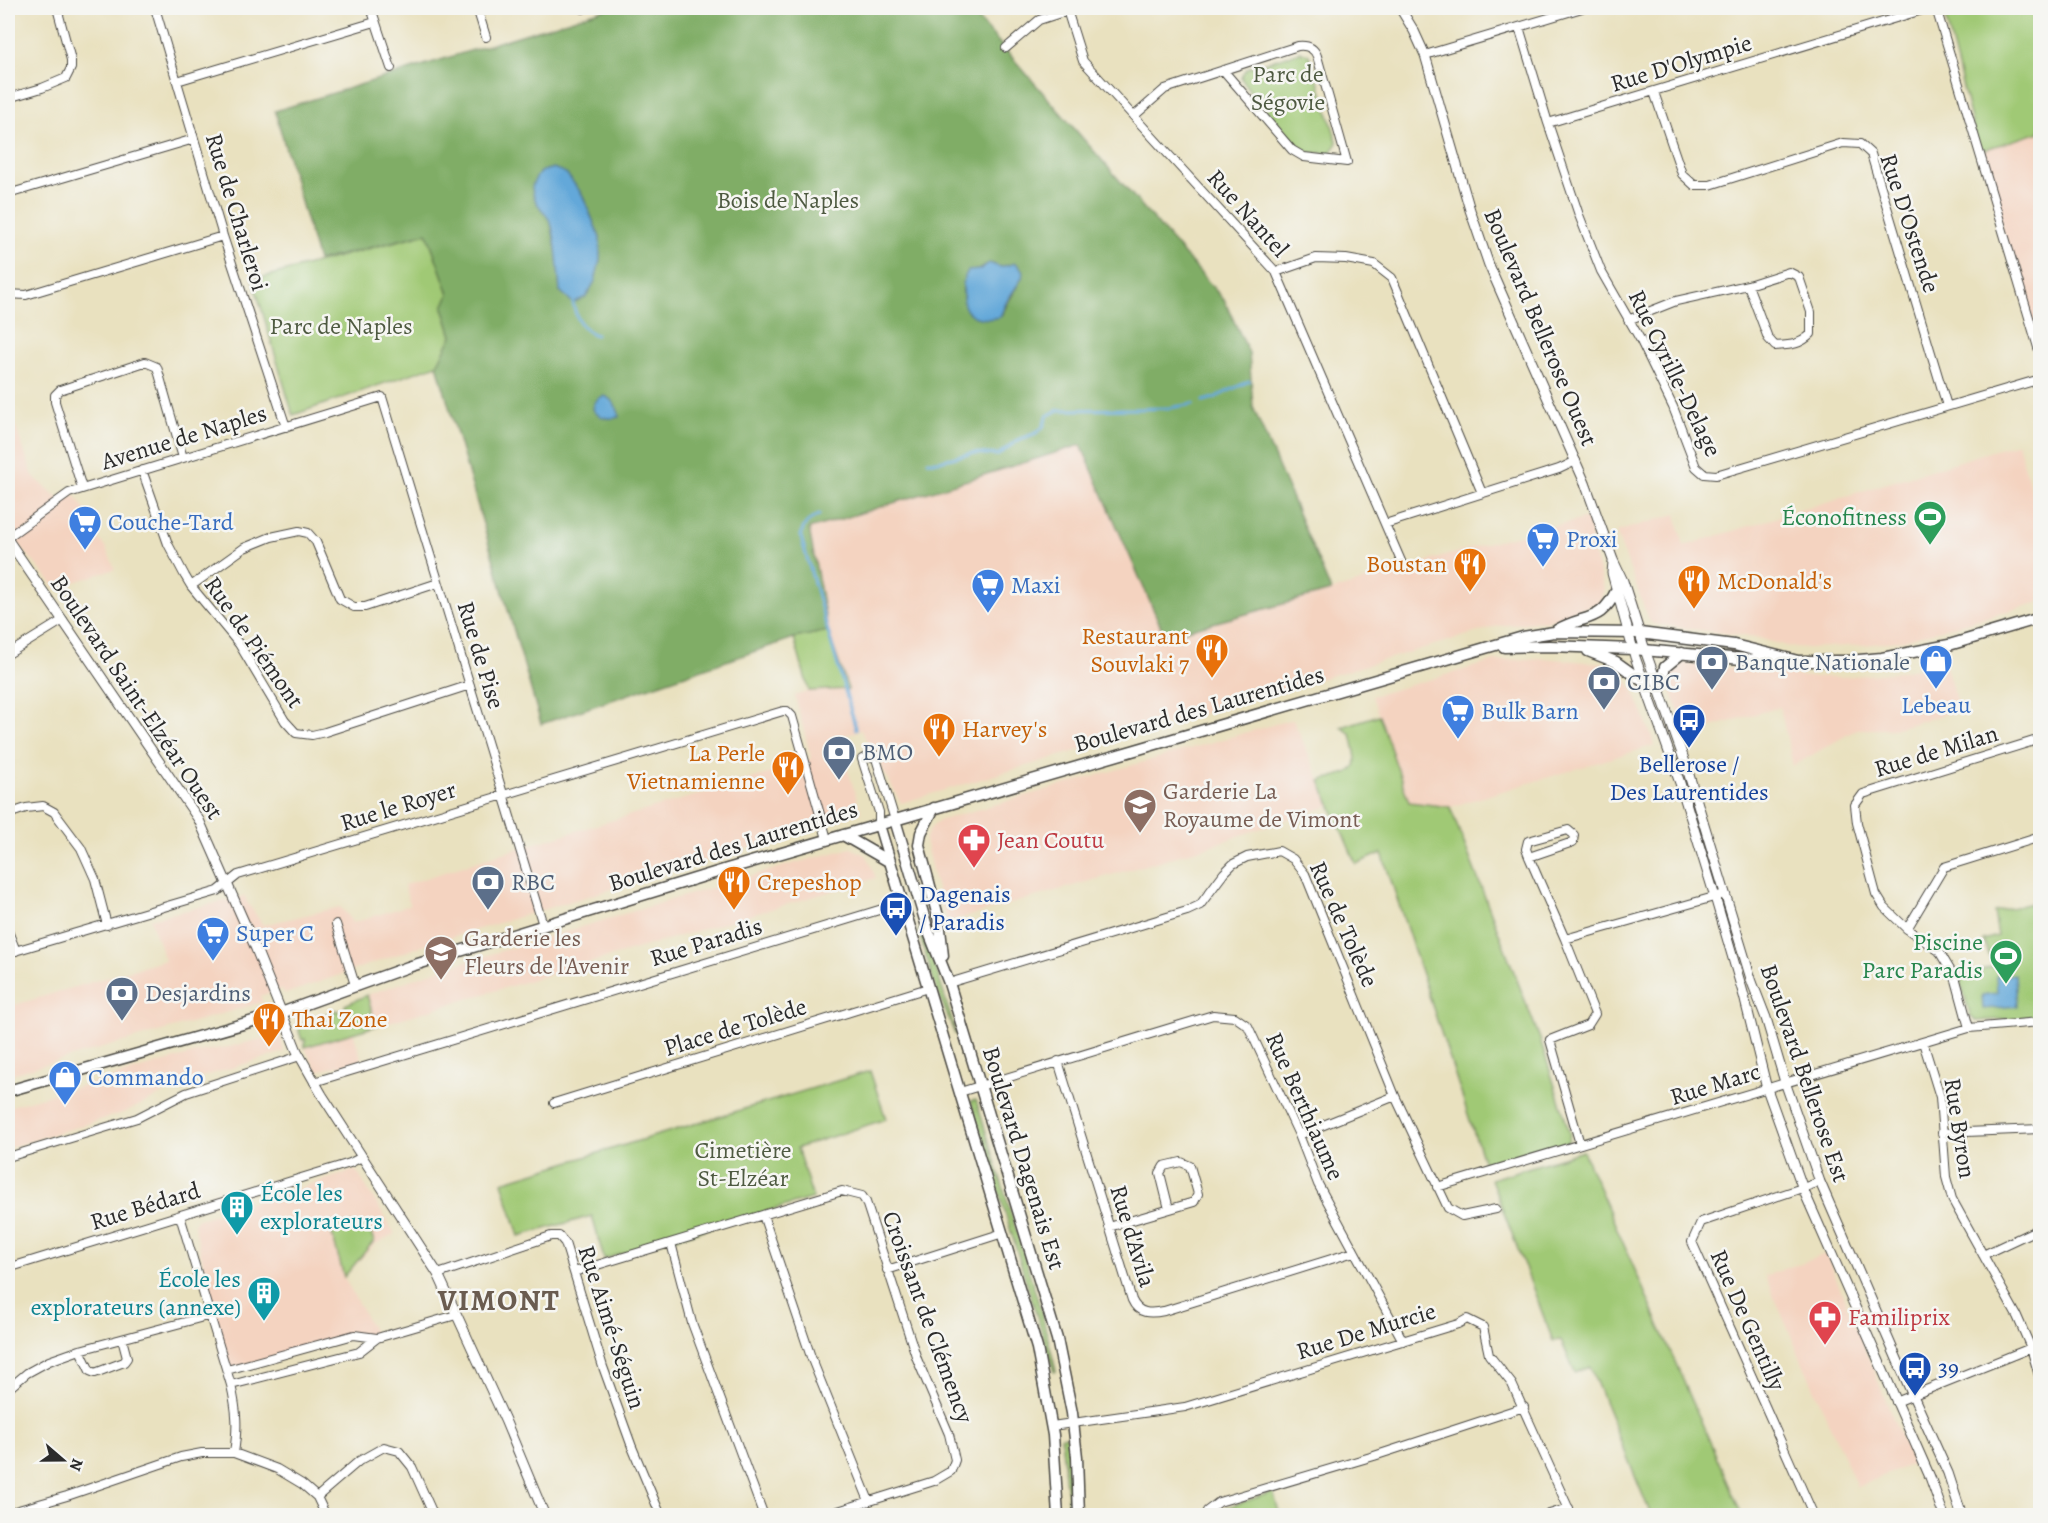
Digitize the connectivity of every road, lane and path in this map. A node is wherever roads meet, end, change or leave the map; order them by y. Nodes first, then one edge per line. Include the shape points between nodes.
1 (57, 8) edge
2 (155, 8) edge
3 (371, 8) edge
4 (477, 8) edge
5 (1076, 8) edge
6 (1400, 8) edge
7 (1582, 8) edge
8 (1929, 8) edge
9 (1936, 8) edge
10 (1067, 10) junction
11 (375, 22) junction
12 (1519, 27) junction
13 (486, 37) dead end
14 (1006, 48) dead end
15 (1425, 55) junction
16 (391, 68) dead end
17 (1223, 70) junction
18 (177, 81) junction
19 (1654, 92) junction
20 (8, 98) edge
21 (1134, 116) junction
22 (1548, 123) junction
23 (194, 139) junction
24 (8, 194) edge
25 (223, 236) junction
26 (1276, 272) junction
27 (1748, 285) junction
28 (8, 294) edge
29 (1628, 320) junction
30 (2040, 354) edge
31 (2040, 379) edge
32 (382, 397) joint
33 (1947, 406) junction
34 (286, 427) junction
35 (183, 458) junction
36 (1576, 461) junction
37 (142, 470) junction
38 (82, 488) junction
39 (1482, 493) junction
40 (1385, 524) junction
41 (8, 538) edge
42 (1613, 560) junction
43 (1404, 568) dead end
44 (438, 583) junction
45 (191, 586) junction
46 (1617, 589) junction
47 (2040, 618) edge
48 (63, 620) junction
49 (1554, 632) junction
50 (1628, 632) junction
51 (1640, 633) junction
52 (1576, 647) junction
53 (1633, 649) junction
54 (1645, 650) junction
55 (1474, 651) junction
56 (1682, 653) junction
57 (8, 654) edge
58 (1798, 661) junction
59 (1644, 682) junction
60 (470, 685) junction
61 (1660, 689) junction
62 (2040, 739) edge
63 (503, 794) junction
64 (934, 808) junction
65 (8, 814) edge
66 (894, 820) junction
67 (879, 825) junction
68 (843, 835) junction
69 (2040, 837) edge
70 (827, 839) junction
71 (1529, 857) junction
72 (890, 862) junction
73 (228, 884) junction
74 (1725, 894) junction
75 (1715, 897) junction
76 (902, 903) junction
77 (336, 924) dead end
78 (107, 925) junction
79 (543, 925) junction
80 (1906, 929) junction
81 (8, 931) edge
82 (1565, 939) junction
83 (12, 952) edge
84 (945, 971) junction
85 (949, 983) junction
86 (355, 985) junction
87 (928, 988) junction
88 (281, 1012) junction
89 (2040, 1023) edge
90 (1969, 1028) junction
91 (1923, 1042) junction
92 (300, 1056) junction
93 (1058, 1061) junction
94 (314, 1082) junction
95 (1785, 1082) junction
96 (980, 1085) junction
97 (1767, 1089) junction
98 (8, 1091) edge
99 (960, 1092) junction
100 (1395, 1096) junction
101 (554, 1103) dead end
102 (2040, 1129) edge
103 (1942, 1133) junction
104 (1299, 1135) junction
105 (1580, 1144) junction
106 (8, 1157) edge
107 (362, 1157) junction
108 (1820, 1182) junction
109 (1437, 1187) junction
110 (1803, 1189) junction
111 (1169, 1209) junction
112 (1496, 1209) dead end
113 (763, 1215) junction
114 (180, 1216) junction
115 (1109, 1227) junction
116 (2040, 1231) edge
117 (1003, 1233) junction
118 (671, 1243) junction
119 (1354, 1252) junction
120 (1983, 1255) junction
121 (8, 1268) edge
122 (887, 1269) junction
123 (574, 1272) junction
124 (438, 1274) junction
125 (211, 1315) junction
126 (456, 1315) junction
127 (377, 1338) junction
128 (122, 1339) junction
129 (1403, 1341) junction
130 (2031, 1348) junction
131 (80, 1350) junction
132 (228, 1370) junction
133 (2040, 1379) edge
134 (231, 1385) junction
135 (8, 1389) edge
136 (1912, 1395) junction
137 (1896, 1402) junction
138 (1524, 1407) junction
139 (1073, 1423) junction
140 (1052, 1426) junction
141 (234, 1453) junction
142 (317, 1497) junction
143 (869, 1501) junction
144 (1571, 1512) edge
145 (8, 1513) edge
146 (326, 1515) edge
147 (434, 1515) edge
148 (545, 1515) edge
149 (661, 1515) edge
150 (764, 1515) edge
151 (822, 1515) edge
152 (1058, 1515) edge
153 (1079, 1515) edge
154 (1205, 1515) edge
155 (1543, 1515) edge
156 (1814, 1515) edge
157 (1944, 1515) edge
158 (1962, 1515) edge

1 - 20 street via 71,60 66,78
2 - 18 street, Rue de Charleroi
3 - 11 street
4 - 13 street
5 - 10 street
6 - 15 street, Boulevard Bellerose Ouest
7 - 12 street
8 - 19 street, Rue D'Olympie
9 - 30 street
10 - 14 street via 1035,22
10 - 21 street, Rue Nantel via 1083,61
11 - 16 street
11 - 18 street
12 - 15 street
12 - 22 street, Rue Cyrille-Delage
15 - 36 street, Boulevard Bellerose Ouest via 1489,266
17 - 17 street via 1301,46 1313,50 1347,162 1304,157 1292,150
17 - 21 street via 1165,89
18 - 23 street, Rue de Charleroi
19 - 22 street, Rue D'Olympie
19 - 33 street, Rue D'Ostende via 1682,174 1694,184 1710,185 1843,143 1860,144 1871,154
21 - 26 street, Rue Nantel
22 - 29 street, Rue Cyrille-Delage via 1597,260
23 - 24 street
23 - 25 street, Rue de Charleroi
25 - 28 street via 26,295
25 - 34 street, Rue de Charleroi
26 - 39 street via 1316,258 1346,259 1374,264 1392,278
26 - 40 street, Rue Nantel
27 - 27 street via 1768,338 1775,346 1804,342 1811,334 1811,312 1799,277 1789,272
27 - 29 street via 1676,301
29 - 33 street, Rue Cyrille-Delage via 1673,407 1696,467 1707,475
31 - 33 street, Rue Cyrille-Delage
32 - 34 street, Avenue de Naples
32 - 44 street, Rue de Pise
34 - 35 street, Avenue de Naples
35 - 37 street, Avenue de Naples
35 - 38 street via 157,367 145,362 55,395
36 - 39 street
36 - 42 street, Boulevard Bellerose Ouest
37 - 38 street, Avenue de Naples
37 - 45 street, Rue de Piémont via 168,544
38 - 41 street, Avenue de Naples via 59,499
39 - 40 street
40 - 43 street, Rue Nantel
41 - 48 street, Boulevard Saint-Elzéar Ouest
42 - 46 street, Boulevard Bellerose Ouest
42 - 51 street, Boulevard Bellerose Ouest
44 - 45 street via 365,607 354,607 340,599 316,542 308,533 299,531 244,548
44 - 60 street, Rue de Pise
45 - 60 street, Rue de Piémont via 239,644 296,733 325,732
46 - 49 main road via 1603,611
46 - 50 street, Boulevard Bellerose Ouest
47 - 58 main road, Boulevard des Laurentides via 1949,645 1890,657
48 - 57 street
48 - 73 street, Boulevard Saint-Elzéar Ouest via 193,809
49 - 50 main road, Boulevard des Laurentides
49 - 55 main road, Boulevard des Laurentides
50 - 51 main road, Boulevard des Laurentides
50 - 53 street, Boulevard Bellerose Est
51 - 54 street, Boulevard Bellerose Est
51 - 58 main road, Boulevard des Laurentides via 1734,645
52 - 53 main road, Boulevard des Laurentides
52 - 55 main road, Boulevard des Laurentides via 1516,646
52 - 59 main road via 1616,662
53 - 54 main road, Boulevard des Laurentides
53 - 59 street, Boulevard Bellerose Est
54 - 56 main road, Boulevard des Laurentides
54 - 61 street, Boulevard Bellerose Est
55 - 64 main road, Boulevard des Laurentides
56 - 58 main road, Boulevard des Laurentides
56 - 61 main road via 1665,667
59 - 75 street, Boulevard Bellerose Est
60 - 63 street, Rue de Pise
61 - 74 street, Boulevard Bellerose Est
62 - 80 street, Rue de Milan via 1863,794 1855,805 1876,894
63 - 70 street, Rue le Royer via 788,711
63 - 73 street, Rue le Royer via 238,875
63 - 79 street, Rue de Pise
64 - 66 main road, Boulevard des Laurentides
64 - 84 main road via 919,845 939,920
65 - 78 street via 44,806 54,812 81,848 95,879
66 - 67 main road, Boulevard des Laurentides
66 - 67 street via 875,755 862,759 879,812
66 - 84 main road, Boulevard Dagenais Est
67 - 68 main road, Boulevard des Laurentides
67 - 72 main road, Boulevard Dagenais Est
68 - 70 main road, Boulevard des Laurentides
68 - 72 main road
69 - 80 street via 1944,867
70 - 79 main road, Boulevard des Laurentides
71 - 71 street via 1573,842 1574,835 1568,830 1528,842
71 - 82 street
72 - 76 main road, Boulevard Dagenais Est
73 - 78 street, Rue le Royer via 218,891
73 - 88 street, Boulevard Saint-Elzéar Ouest
74 - 75 street
74 - 95 street, Boulevard Bellerose Est
75 - 82 street
75 - 97 street, Boulevard Bellerose Est
76 - 87 main road, Boulevard Dagenais Est
76 - 94 street, Rue Paradis
77 - 86 street
78 - 83 street, Rue le Royer
79 - 86 main road, Boulevard des Laurentides
80 - 90 street, Rue de Milan via 1939,951 1956,980
81 - 83 street, Rue le Royer
82 - 105 street via 1595,1014 1588,1025 1550,1040
84 - 85 main road, Boulevard Dagenais Est
85 - 96 main road, Boulevard Dagenais Est
85 - 100 street, Rue de Tolède via 1187,911 1200,905 1233,864 1279,851 1293,859 1305,874
86 - 88 main road, Boulevard des Laurentides
87 - 99 main road, Boulevard Dagenais Est
87 - 101 street, Place de Tolède
88 - 92 street, Boulevard Saint-Elzéar Ouest
88 - 98 main road, Boulevard des Laurentides
89 - 90 street, Rue Marc
90 - 91 street, Rue Marc
91 - 95 street, Rue Marc
91 - 103 street, Rue Byron via 1940,1097
92 - 94 street, Boulevard Saint-Elzéar Ouest
92 - 106 street via 186,1093 137,1118
93 - 96 street, Rue Berthiaume
93 - 104 street, Rue Berthiaume via 1213,1015 1235,1017 1248,1026
93 - 115 street, Rue d'Avila
94 - 107 street, Boulevard Saint-Elzéar Ouest
95 - 97 street, Rue Marc
95 - 108 street, Boulevard Bellerose Est
96 - 99 street, Rue Berthiaume
96 - 139 main road, Boulevard Dagenais Est via 1054,1326
97 - 105 street, Rue Marc
97 - 110 street, Boulevard Bellerose Est
99 - 117 main road, Boulevard Dagenais Est
100 - 104 street
100 - 109 street, Rue de Tolède
102 - 103 street
103 - 120 street, Rue Byron via 1952,1199
104 - 119 street, Rue Berthiaume via 1318,1184
105 - 109 street, Rue Marc
107 - 114 street, Rue Bédard
107 - 124 street, Boulevard Saint-Elzéar Ouest
108 - 110 street, Rue De Gentilly
108 - 136 street, Boulevard Bellerose Est
109 - 112 street, Rue de Tolède via 1448,1208 1462,1216
110 - 137 street, Boulevard Bellerose Est
110 - 156 street, Rue De Gentilly via 1701,1222 1692,1242
111 - 111 street via 1194,1202 1198,1194 1190,1166 1181,1162 1164,1166 1160,1173
111 - 115 street
113 - 118 street, Croissant de Clémency
113 - 122 street, Croissant de Clémency via 842,1191 862,1196
113 - 143 street via 811,1357
114 - 121 street, Rue Bédard
114 - 125 street
115 - 119 street, Rue d'Avila via 1132,1300 1147,1313
116 - 120 street
117 - 122 street
117 - 140 main road, Boulevard Dagenais Est via 1037,1348
118 - 123 street, Croissant de Clémency
118 - 150 street via 692,1323
119 - 129 street, Rue Berthiaume
120 - 130 street, Rue Byron via 2018,1316
122 - 143 street, Croissant de Clémency via 917,1359 950,1434 955,1460 951,1471 934,1481
123 - 124 street, Rue Aimé-Séguin via 565,1243 559,1236 551,1236
123 - 149 street, Rue Aimé-Séguin via 603,1367
124 - 126 street, Boulevard Saint-Elzéar Ouest
125 - 128 street
125 - 132 street
126 - 127 street
126 - 148 street, Boulevard Saint-Elzéar Ouest
127 - 132 street via 354,1335
127 - 134 street via 359,1352
128 - 131 street
128 - 131 street via 127,1358 124,1362 95,1373 90,1371
129 - 138 street, Rue De Murcie via 1467,1319 1478,1323 1483,1327 1489,1355
129 - 139 street, Rue De Murcie via 1185,1407
130 - 133 street, Rue Byron
130 - 136 street
131 - 135 street via 27,1372
132 - 134 street
134 - 141 street via 237,1413
136 - 137 street
136 - 158 street, Boulevard Bellerose Est via 1948,1473
137 - 157 street, Boulevard Bellerose Est
138 - 144 street, Rue De Murcie
138 - 154 street via 1220,1502
139 - 140 street, Rue De Murcie
139 - 153 main road, Boulevard Dagenais Est
140 - 152 main road, Boulevard Dagenais Est
141 - 142 street via 277,1469
141 - 145 street via 181,1457
142 - 146 street
142 - 147 street via 358,1461 384,1448 399,1451 412,1467
143 - 151 street, Croissant de Clémency
144 - 155 street

